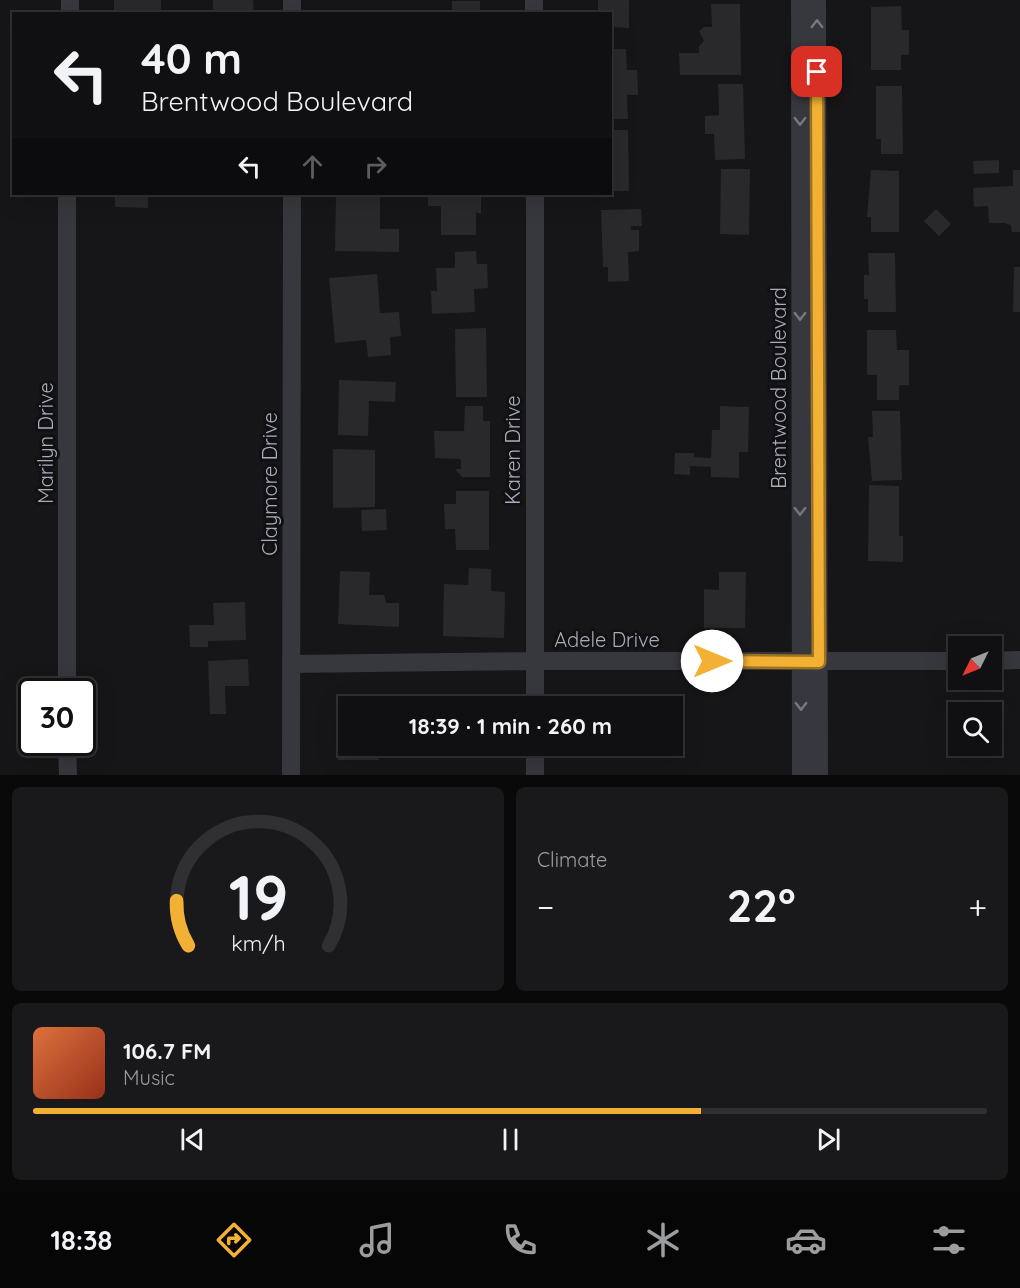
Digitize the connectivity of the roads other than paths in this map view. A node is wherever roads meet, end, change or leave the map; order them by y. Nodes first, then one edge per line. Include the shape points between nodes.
1 (801, 0) edge
2 (817, 0) edge
3 (67, 195) edge
4 (292, 195) edge
5 (536, 195) edge
6 (1020, 660) edge
7 (534, 661) junction
8 (948, 661) edge
9 (1002, 661) edge
10 (810, 662) junction
11 (291, 664) junction
12 (68, 678) edge
13 (535, 696) edge
14 (68, 756) edge
15 (535, 756) edge
16 (68, 775) edge
17 (291, 775) edge
18 (535, 775) edge
19 (801, 775) edge
20 (819, 775) edge

1 -> 10 street, Brentwood Boulevard
10 -> 2 street, Brentwood Boulevard
3 - 12 street, Marilyn Drive
4 - 11 street, Claymore Drive
5 - 7 street, Karen Drive
6 - 9 street
7 - 10 street, Adele Drive
7 - 11 street, Adele Drive
7 - 13 street, Karen Drive
8 - 10 street, Adele Drive
10 -> 19 street, Brentwood Boulevard
10 - 20 street, Brentwood Boulevard
11 - 17 street, Claymore Drive
14 - 16 street
15 - 18 street

